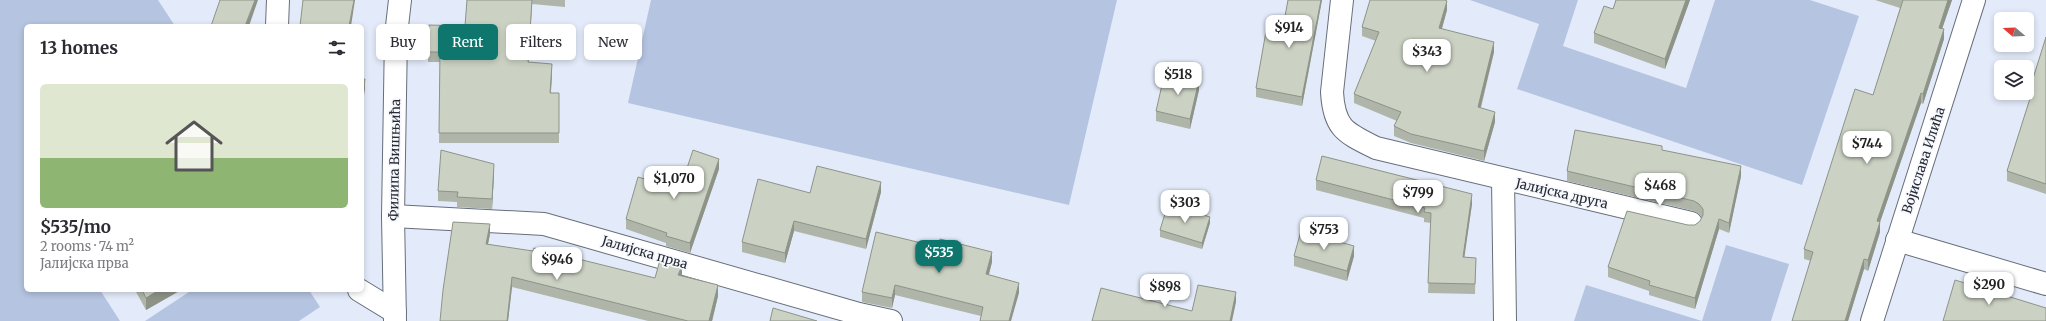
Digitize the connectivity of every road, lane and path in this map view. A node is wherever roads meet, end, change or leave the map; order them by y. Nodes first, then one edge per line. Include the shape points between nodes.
1 (278, 0) edge
2 (400, 0) edge
3 (1342, 0) edge
4 (1974, 0) edge
5 (277, 24) edge
6 (1503, 179) junction
7 (393, 216) junction
8 (1691, 224) edge
9 (1898, 240) junction
10 (2046, 284) edge
11 (362, 292) edge
12 (395, 317) edge
13 (891, 321) edge
14 (1505, 321) edge
15 (1872, 321) edge

1 - 5 street
2 - 7 street, Филипа Вишњића via 396,35
3 - 6 street, Јалијска друга via 1332,92 1334,114 1344,129 1376,148
4 - 9 street, Војислава Илића
6 - 8 street, Јалијска друга
6 - 14 street, Јалијска друга
7 - 12 street, Филипа Вишњића
7 - 13 street, Јалијска прва via 544,224
9 - 10 street
9 - 15 street, Војислава Илића
11 - 12 street

